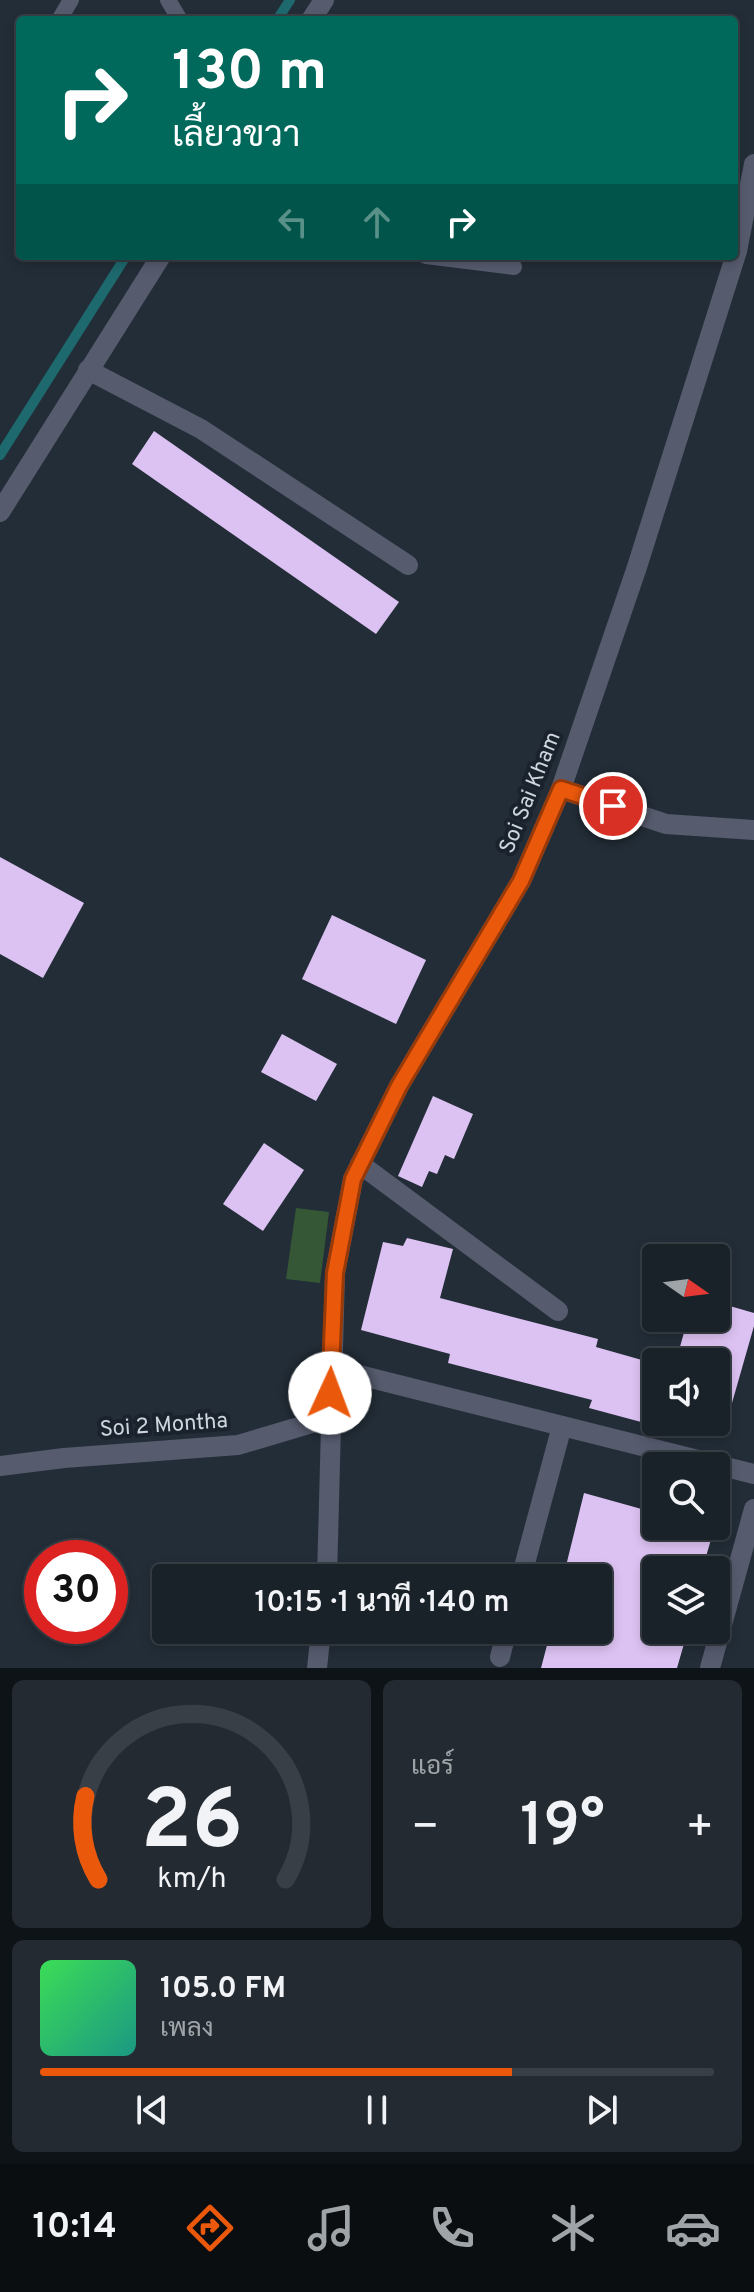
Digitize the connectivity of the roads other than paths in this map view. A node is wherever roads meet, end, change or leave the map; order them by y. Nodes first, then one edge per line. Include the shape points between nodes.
1 (754, 164) edge
2 (738, 246) edge
3 (158, 260) edge
4 (458, 260) edge
5 (734, 260) edge
6 (514, 267) dead end
7 (88, 370) junction
8 (0, 512) edge
9 (408, 565) dead end
10 (561, 789) junction
11 (754, 830) edge
12 (360, 1164) junction
13 (558, 1311) dead end
14 (331, 1368) junction
15 (329, 1418) junction
16 (562, 1426) junction
17 (0, 1466) edge
18 (754, 1474) edge
19 (754, 1509) edge
20 (327, 1564) edge
21 (525, 1564) edge
22 (320, 1644) edge
23 (503, 1644) edge
24 (500, 1657) dead end
25 (317, 1668) edge
26 (710, 1668) edge

1 - 2 street, Soi Sai Kham
3 - 7 street
4 - 6 lane
5 - 10 street, Soi Sai Kham
7 - 8 street
7 - 9 street via 201,429
10 - 11 street via 666,824
10 - 12 street, Soi Sai Kham via 521,881 399,1086
12 - 13 street
12 - 14 street, Soi Sai Kham via 335,1273
14 - 15 street, Soi Sai Kham
14 - 16 street
15 - 17 street, Soi 2 Montha via 238,1445
15 - 20 street, Soi Sai Kham
16 - 18 street
16 - 21 street
19 - 26 street
22 - 25 street
23 - 24 street

